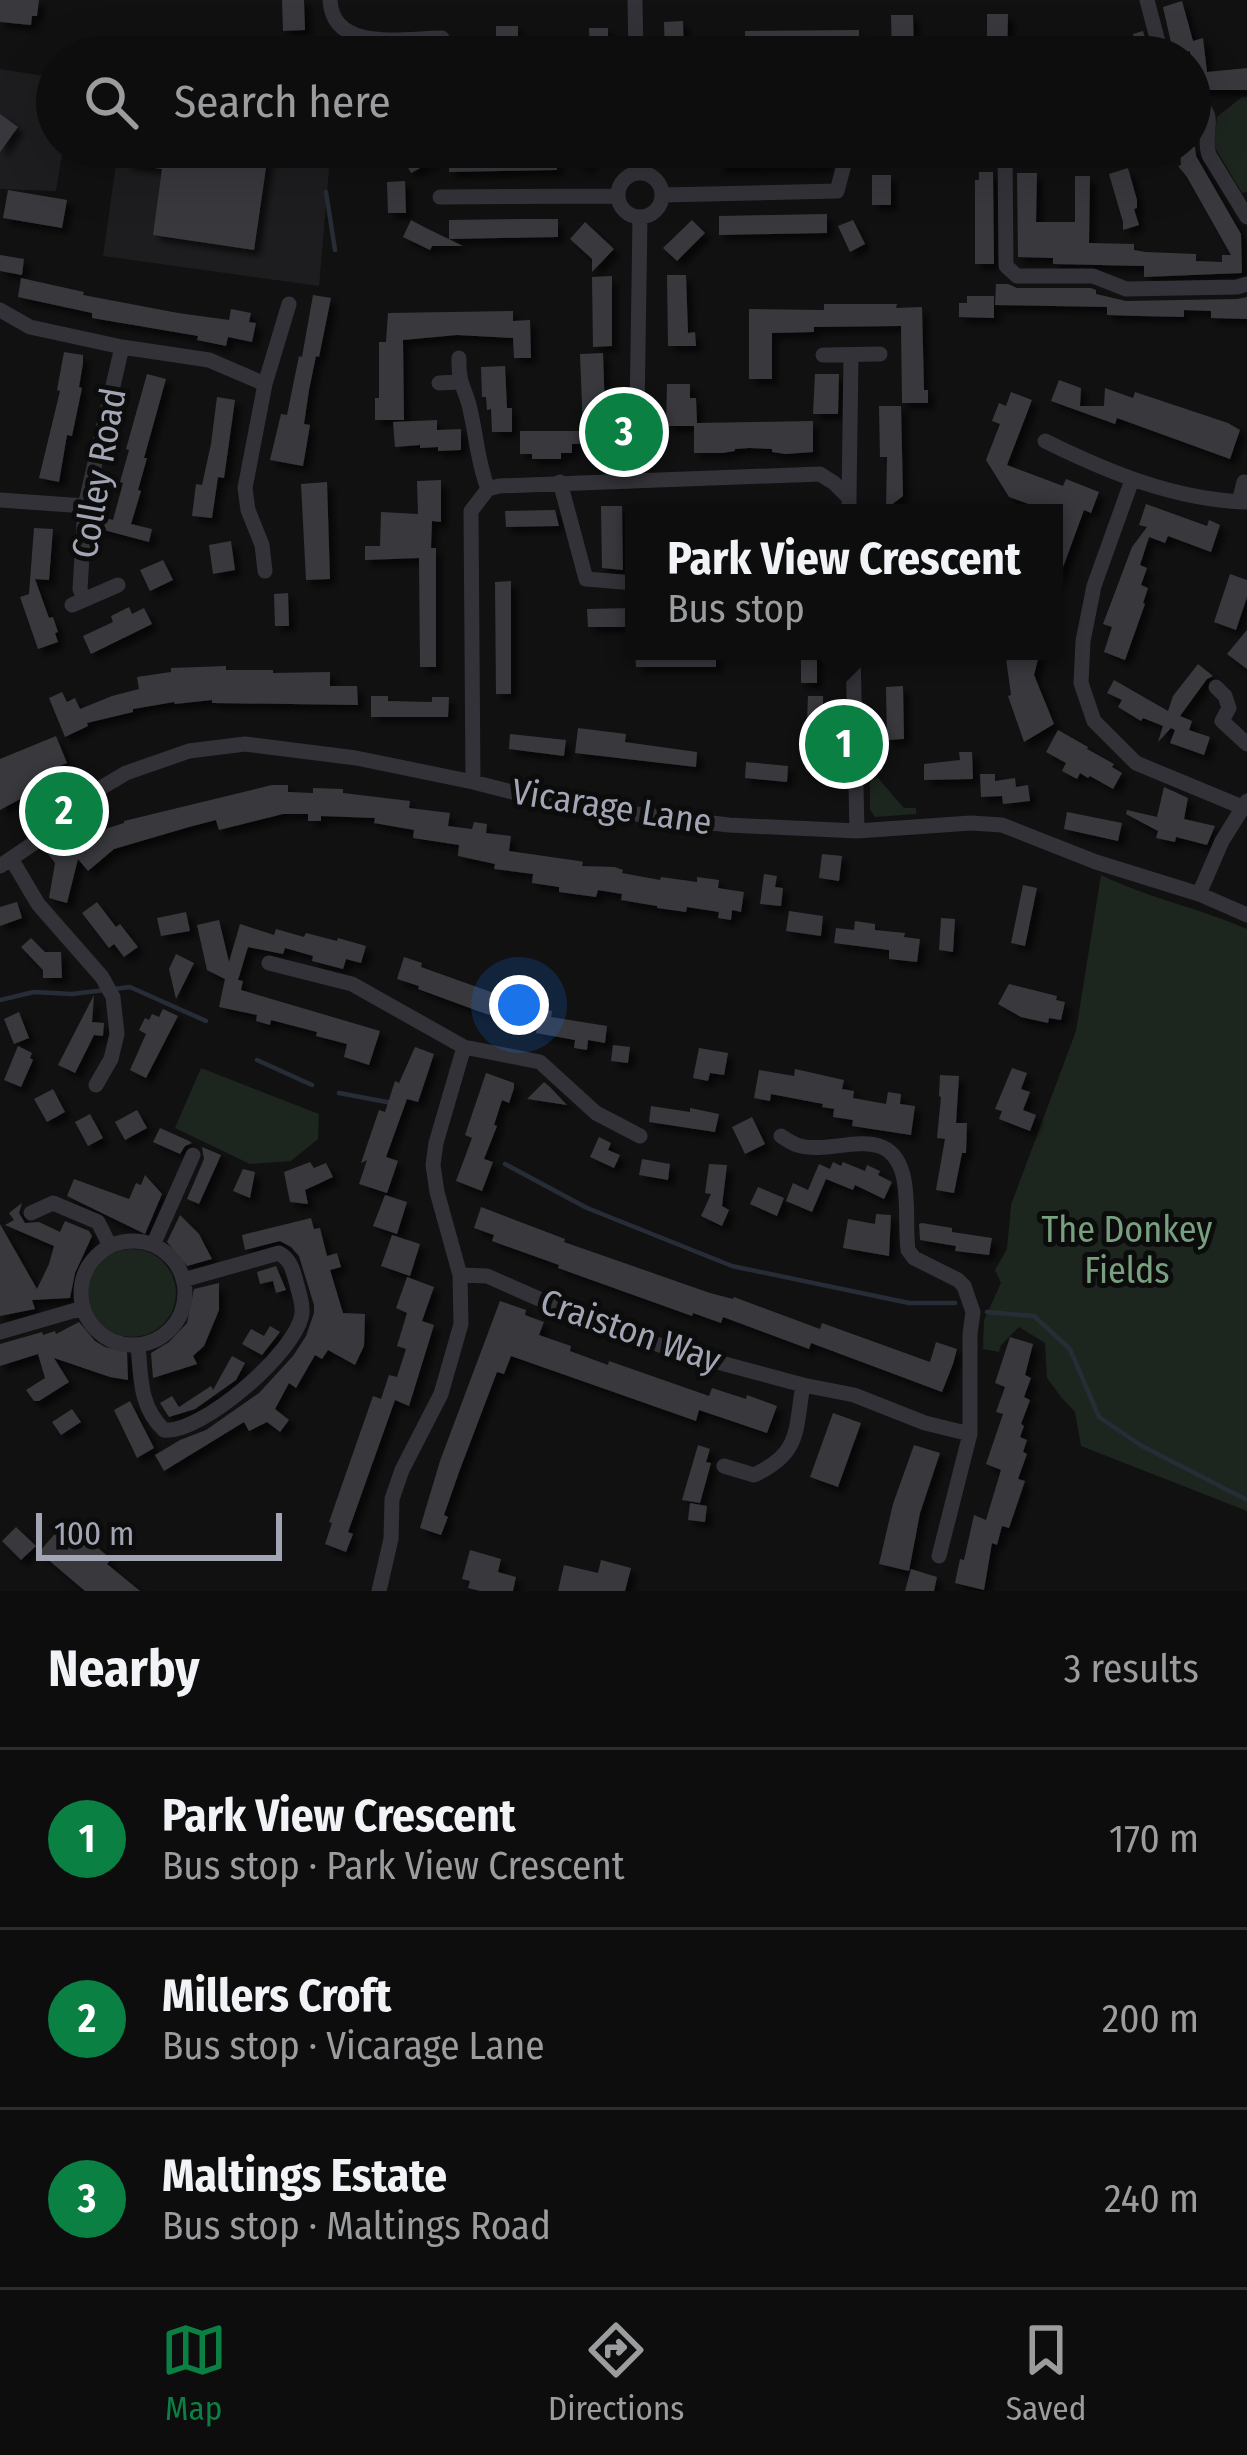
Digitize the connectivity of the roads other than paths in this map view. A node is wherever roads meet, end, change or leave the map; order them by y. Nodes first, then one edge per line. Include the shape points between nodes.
1 (330, 0) edge
2 (635, 0) edge
3 (1147, 0) edge
4 (352, 36) edge
5 (636, 36) edge
6 (1156, 36) edge
7 (1211, 158) edge
8 (638, 168) edge
9 (842, 168) edge
10 (1005, 168) edge
11 (638, 172) junction
12 (662, 195) junction
13 (617, 196) junction
14 (440, 197) dead end
15 (640, 217) junction
16 (1247, 217) edge
17 (1247, 284) edge
18 (289, 304) dead end
19 (0, 310) edge
20 (122, 347) junction
21 (880, 354) dead end
22 (823, 355) dead end
23 (850, 355) junction
24 (459, 358) dead end
25 (458, 382) junction
26 (439, 383) dead end
27 (265, 384) junction
28 (1045, 441) dead end
29 (636, 479) junction
30 (1132, 480) junction
31 (560, 482) junction
32 (1244, 482) edge
33 (488, 489) junction
34 (0, 500) edge
35 (1243, 502) edge
36 (848, 504) edge
37 (849, 504) edge
38 (86, 506) junction
39 (265, 571) dead end
40 (625, 582) edge
41 (118, 585) dead end
42 (853, 660) edge
43 (1216, 687) dead end
44 (1247, 744) edge
45 (473, 782) junction
46 (1245, 804) edge
47 (857, 831) junction
48 (6, 863) edge
49 (1199, 894) junction
50 (1247, 915) edge
51 (277, 972) dead end
52 (464, 1047) junction
53 (106, 1076) dead end
54 (640, 1136) dead end
55 (781, 1136) dead end
56 (193, 1155) dead end
57 (31, 1213) dead end
58 (153, 1245) junction
59 (110, 1246) junction
60 (460, 1275) junction
61 (183, 1280) junction
62 (82, 1308) junction
63 (0, 1332) edge
64 (138, 1345) junction
65 (803, 1384) junction
66 (970, 1435) junction
67 (724, 1466) dead end
68 (939, 1556) dead end
69 (379, 1591) edge

1 - 4 street via 334,21
2 - 5 street
3 - 6 street
7 - 16 street
8 - 11 street
9 - 12 street via 837,191
10 - 17 street via 1006,266 1017,276 1093,276 1126,289
11 - 12 street via 655,179
11 - 13 street via 623,180
12 - 15 street via 655,211
13 - 14 street
13 - 15 street via 624,211
15 - 29 street
18 - 27 street
19 - 20 street via 30,327
20 - 27 street via 209,360
20 - 38 street, Colley Road
21 - 23 street
22 - 23 street
23 - 37 street
24 - 25 street
25 - 26 street
25 - 33 street
27 - 39 street via 245,488
28 - 30 street
29 - 31 street
29 - 36 street via 820,474
30 - 35 street
30 - 46 street via 1082,641 1081,682 1094,721 1136,763
31 - 33 street
31 - 40 street via 586,579
32 - 35 street
33 - 45 street via 471,511
34 - 38 street
38 - 41 street, Colley Road via 78,603
42 - 47 street
43 - 44 street via 1229,708 1222,721
45 - 47 street, Vicarage Lane via 567,806
45 - 48 street, Vicarage Lane via 245,744 188,751 94,793
46 - 49 street
47 - 49 street, Vicarage Lane via 1002,825
48 - 53 street via 109,989 117,1034
49 - 50 street, Vicarage Lane
51 - 52 street via 352,985
52 - 54 street via 540,1062 596,1113
52 - 60 street via 433,1165
55 - 66 street via 803,1146 877,1144 897,1159 908,1250 958,1280 974,1312
56 - 58 street
57 - 59 street via 52,1203 98,1222
58 - 59 street
58 - 61 street
59 - 62 street via 82,1279
60 - 65 street, Craiston Way via 487,1276 643,1340
60 - 69 street via 461,1324 441,1394 392,1499
61 - 64 street via 170,1330
61 - 64 street via 279,1253 290,1263 302,1314 271,1365 178,1431 164,1430 151,1415
62 - 63 street
62 - 64 street via 104,1336
65 - 66 street, Craiston Way
65 - 67 street via 791,1449 754,1475
66 - 68 street

